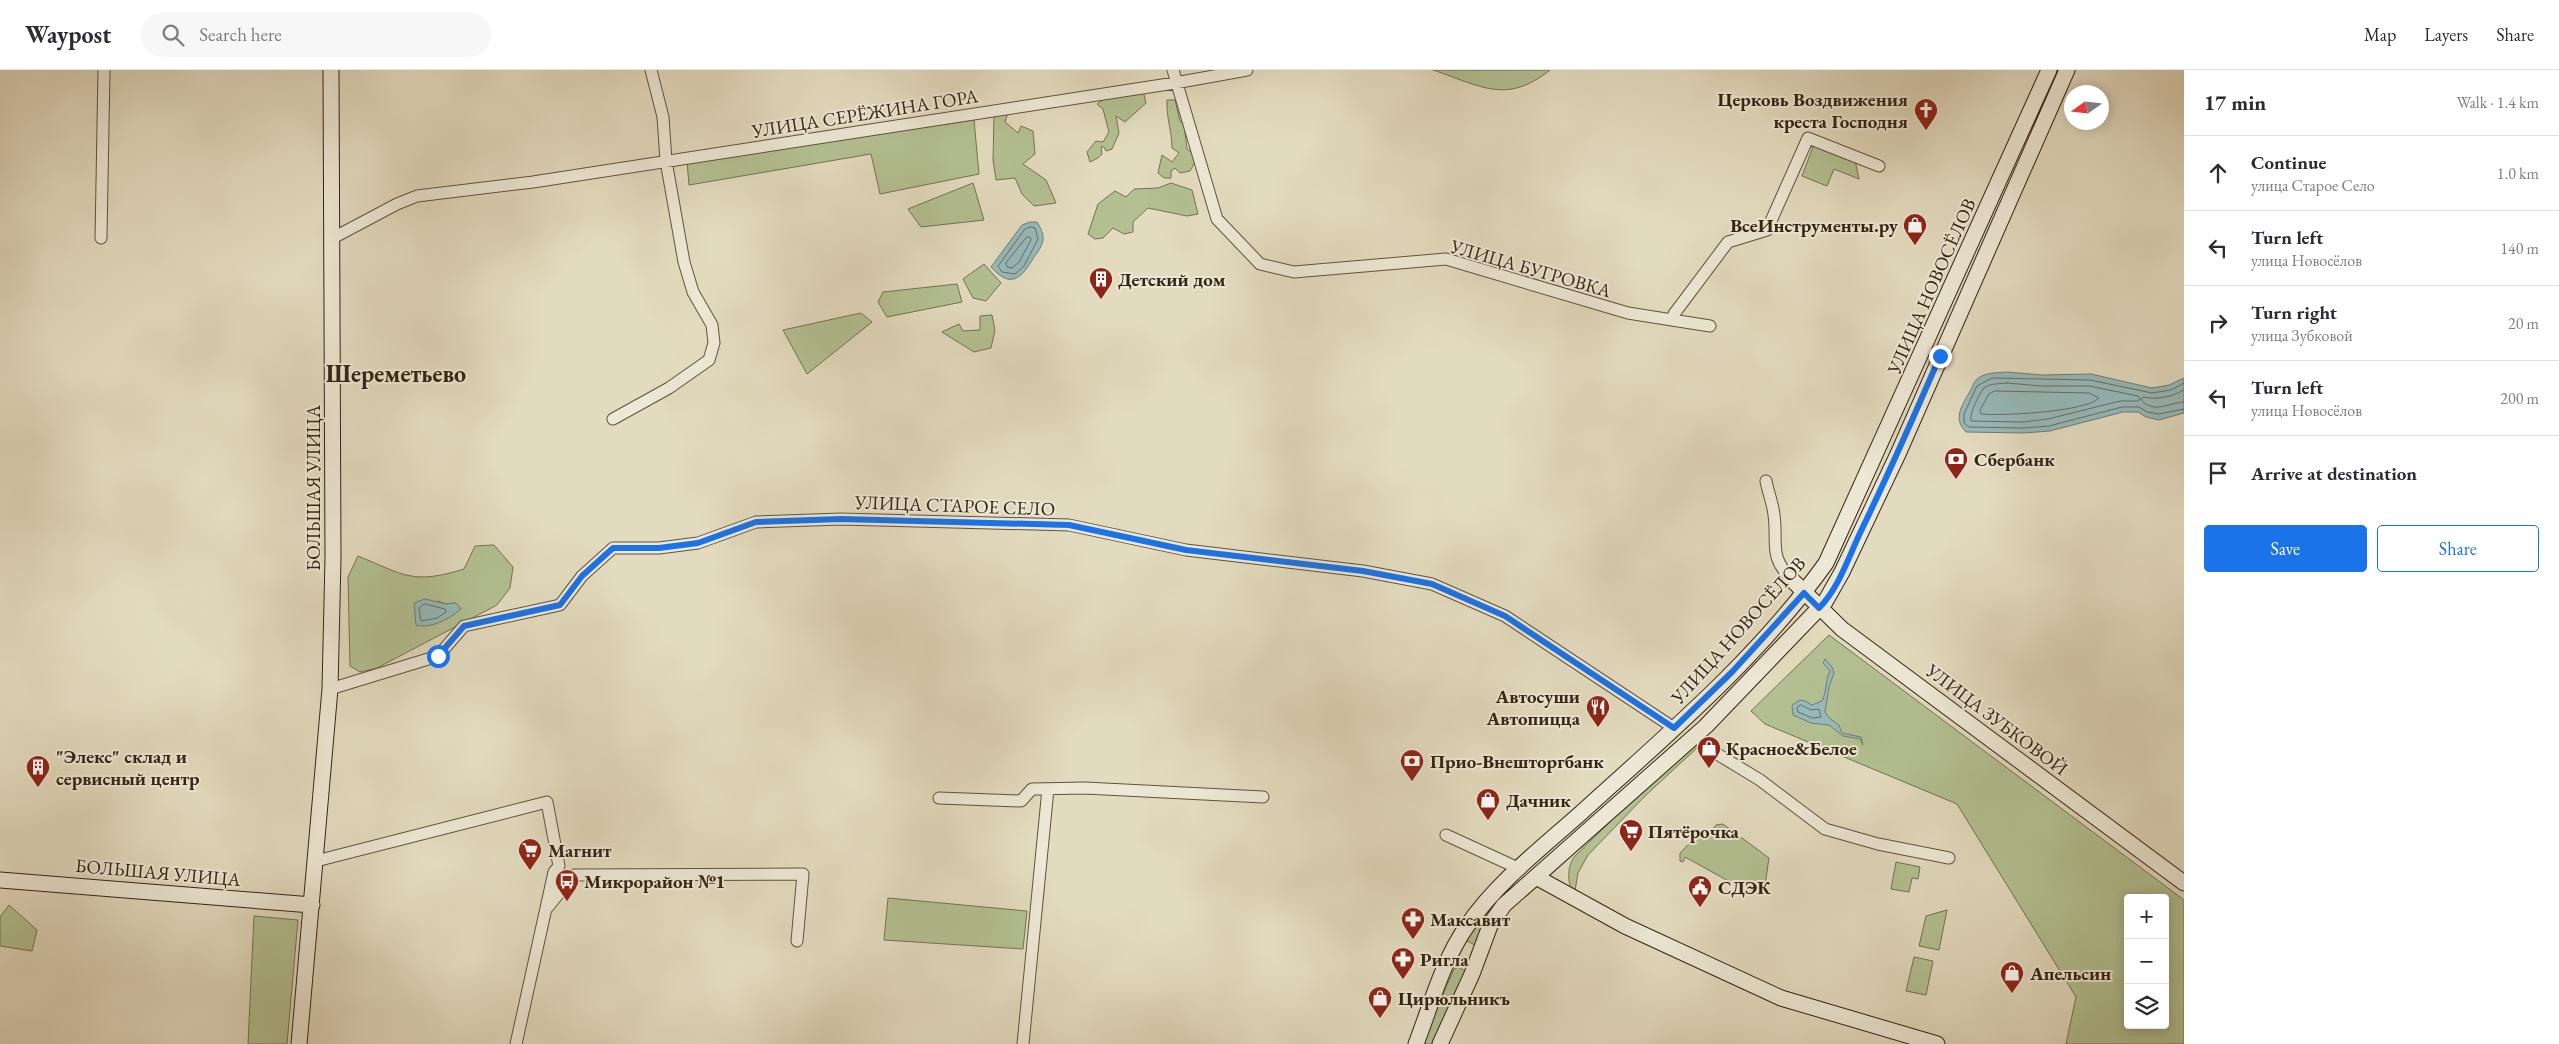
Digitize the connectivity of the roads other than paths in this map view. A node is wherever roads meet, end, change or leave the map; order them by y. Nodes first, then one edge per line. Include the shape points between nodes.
1 (104, 70) edge
2 (331, 70) edge
3 (650, 70) edge
4 (1173, 70) edge
5 (1247, 70) edge
6 (2049, 70) edge
7 (2067, 70) edge
8 (1175, 83) junction
9 (666, 161) junction
10 (1880, 166) dead end
11 (101, 238) dead end
12 (331, 239) junction
13 (1674, 314) dead end
14 (1710, 326) dead end
15 (613, 419) dead end
16 (1766, 481) dead end
17 (1792, 580) joint
18 (1804, 593) junction
19 (1819, 608) junction
20 (330, 689) junction
21 (1674, 728) junction
22 (1695, 735) junction
23 (1048, 789) junction
24 (1263, 797) dead end
25 (939, 798) dead end
26 (1446, 835) dead end
27 (1949, 858) dead end
28 (316, 862) junction
29 (559, 866) junction
30 (1520, 869) junction
31 (574, 875) junction
32 (1536, 877) junction
33 (0, 880) edge
34 (2184, 883) edge
35 (312, 904) junction
36 (546, 910) junction
37 (797, 941) dead end
38 (298, 1044) edge
39 (516, 1044) edge
40 (1023, 1044) edge
41 (1416, 1044) edge
42 (1440, 1044) edge
43 (1937, 1044) edge

1 - 11 street
2 - 12 main road, БОЛЬШАЯ УЛИЦА
3 - 9 street via 663,117
4 - 8 street, УЛИЦА БУГРОВКА
5 - 8 street, УЛИЦА СЕРЁЖИНА ГОРА
6 - 18 main road, УЛИЦА НОВОСЁЛОВ via 1826,563
7 - 19 main road, УЛИЦА НОВОСЁЛОВ via 1898,454 1842,572
8 - 9 street, УЛИЦА СЕРЁЖИНА ГОРА
8 - 14 street, УЛИЦА БУГРОВКА via 1218,219 1260,264 1294,272 1446,259 1628,313
9 - 12 street, УЛИЦА СЕРЁЖИНА ГОРА via 417,196
9 - 15 street via 684,262 693,292 712,325 714,343 709,360 669,388
10 - 13 street via 1808,138 1767,230 1728,242
12 - 20 main road, БОЛЬШАЯ УЛИЦА via 333,529
16 - 17 street via 1774,515 1774,554
17 - 18 main road, УЛИЦА ЗУБКОВОЙ
18 - 19 main road, УЛИЦА ЗУБКОВОЙ
18 - 21 main road, УЛИЦА НОВОСЁЛОВ via 1732,672
19 - 22 main road, УЛИЦА НОВОСЁЛОВ
19 - 34 main road, УЛИЦА ЗУБКОВОЙ via 1842,629
20 - 21 street, УЛИЦА СТАРОЕ СЕЛО via 438,656 464,626 560,605 582,576 613,548 659,548 698,543 756,522 841,519 1069,525 1186,550 1363,571 1432,584 1505,616
20 - 28 main road, БОЛЬШАЯ УЛИЦА
21 - 30 main road, УЛИЦА НОВОСЁЛОВ
22 - 27 street via 1709,749 1760,780 1825,828 1878,844
22 - 32 main road, УЛИЦА НОВОСЁЛОВ
23 - 24 street
23 - 25 street via 1032,789 1021,801
23 - 40 street
26 - 30 street
28 - 29 street via 547,802
28 - 35 main road, БОЛЬШАЯ УЛИЦА
29 - 31 street via 573,871
29 - 36 street via 554,872
30 - 41 main road, УЛИЦА НОВОСЁЛОВ via 1466,927
31 - 36 street
31 - 37 street via 803,874
32 - 42 main road, УЛИЦА НОВОСЁЛОВ via 1504,905 1491,923
32 - 43 main road via 1625,926 1781,998
33 - 35 main road, БОЛЬШАЯ УЛИЦА
35 - 38 main road, БОЛЬШАЯ УЛИЦА
36 - 39 street

